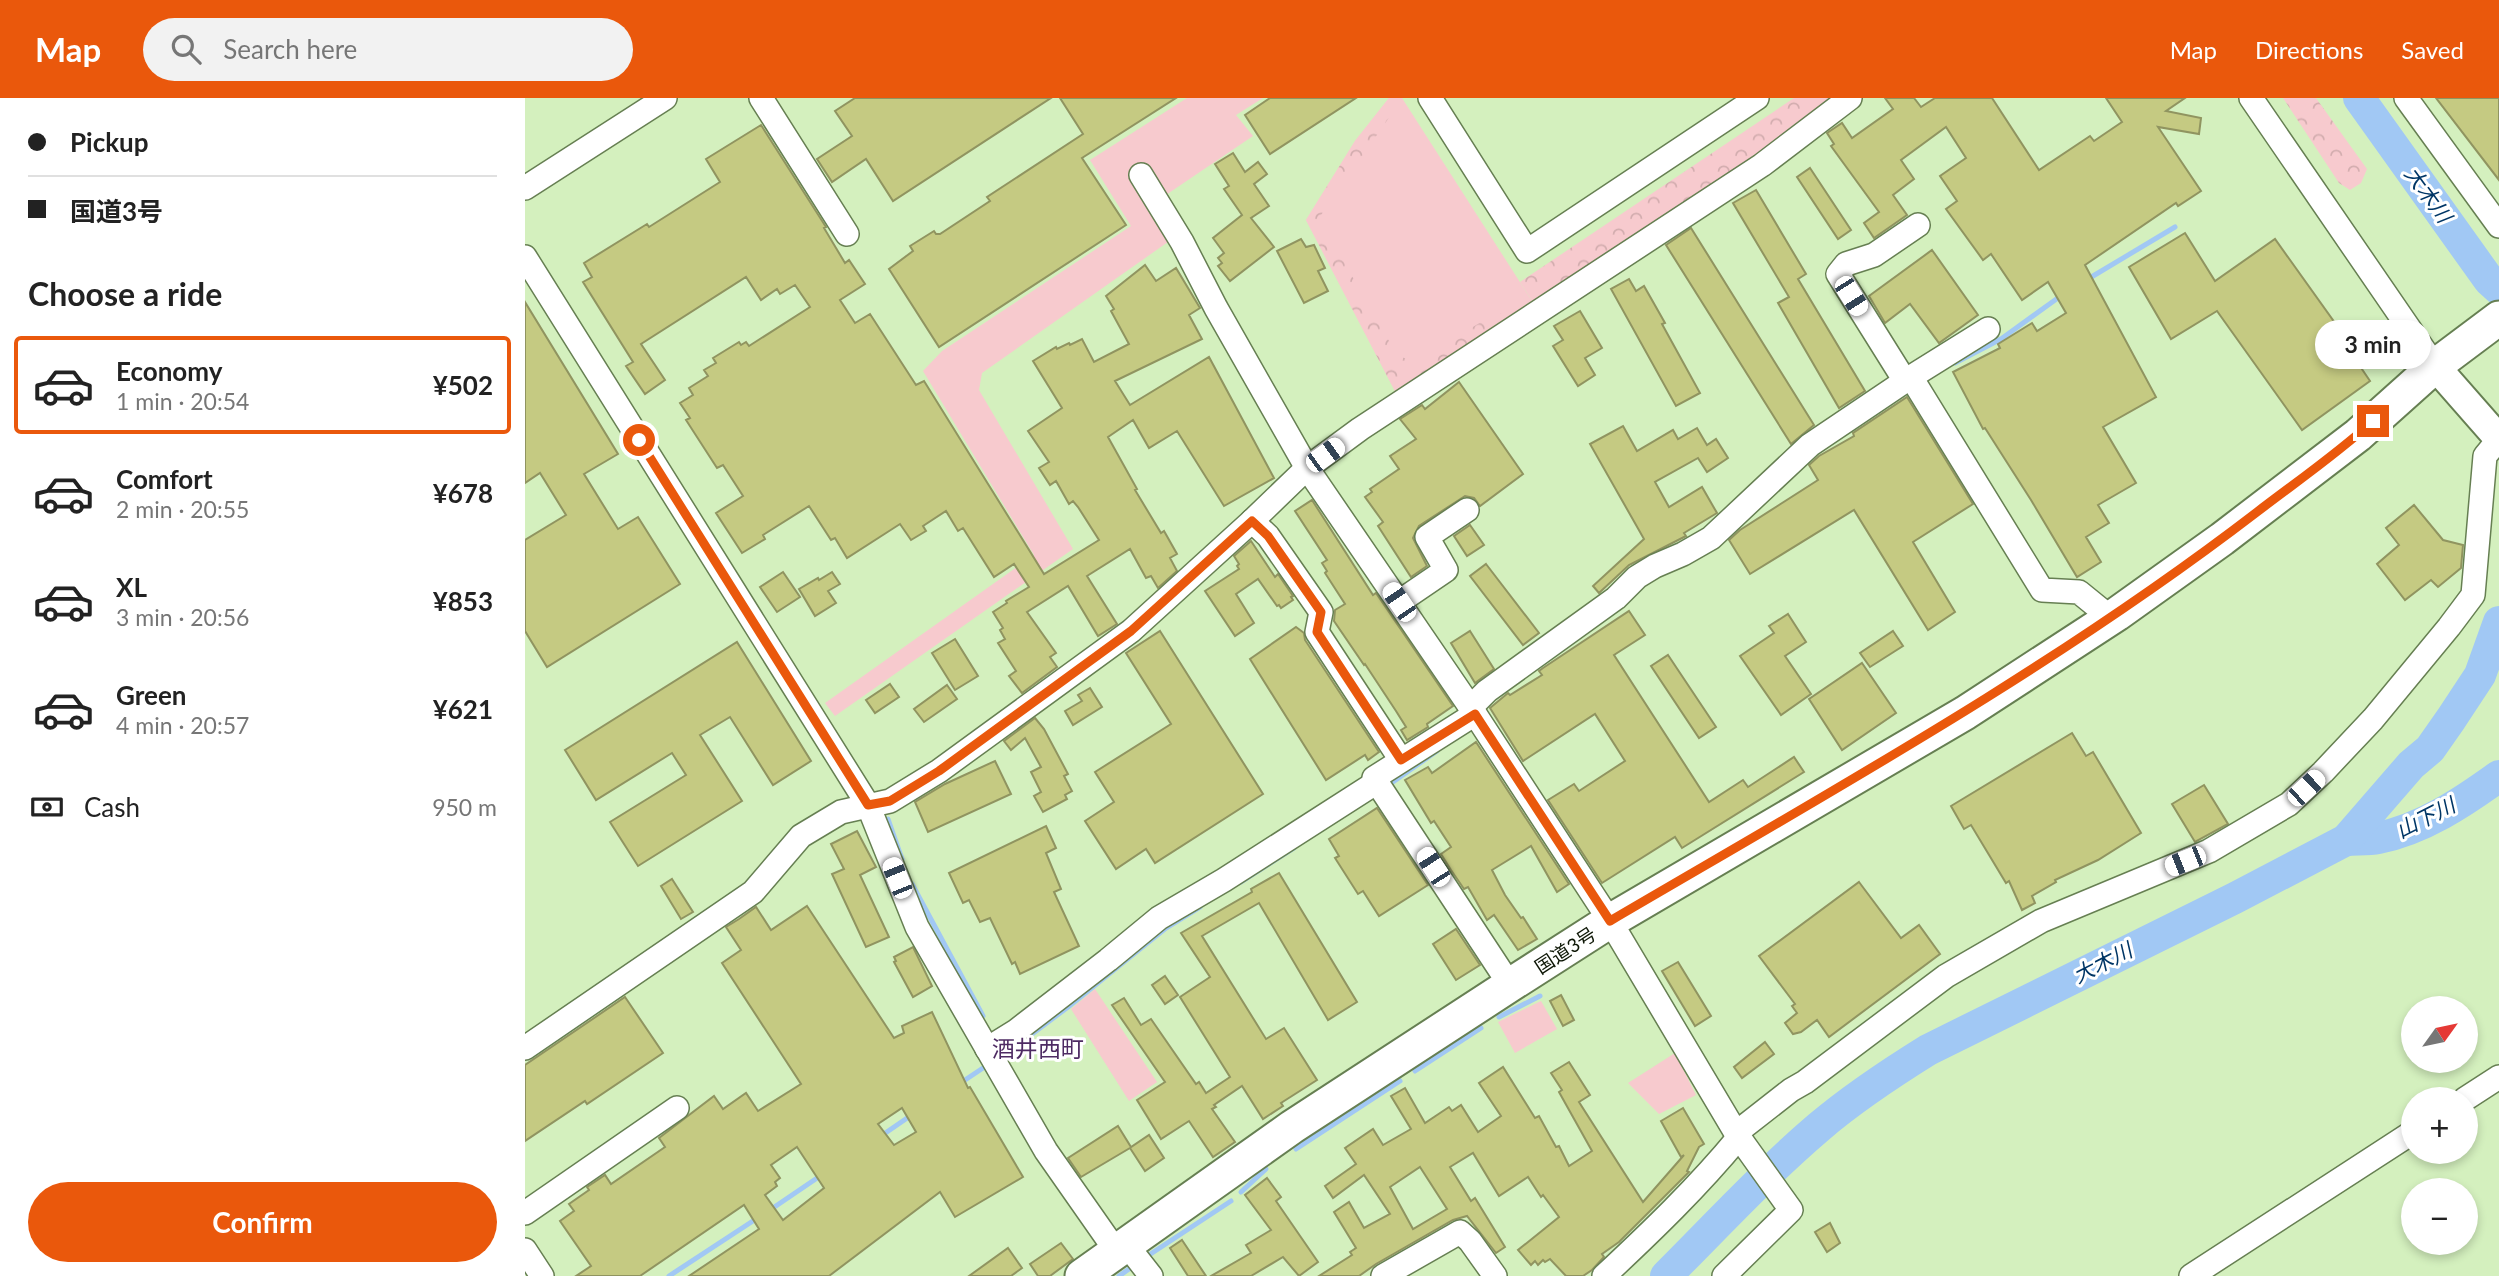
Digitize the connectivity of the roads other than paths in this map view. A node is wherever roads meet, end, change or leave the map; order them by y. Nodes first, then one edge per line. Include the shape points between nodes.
1 (665, 98) edge
2 (761, 98) edge
3 (1430, 98) edge
4 (1757, 98) edge
5 (1850, 98) edge
6 (2251, 98) edge
7 (2406, 98) edge
8 (1141, 175) dead end
9 (525, 188) edge
10 (1919, 225) dead end
11 (2499, 226) edge
12 (847, 234) dead end
13 (525, 257) edge
14 (2498, 319) edge
15 (1988, 329) dead end
16 (2435, 366) junction
17 (1908, 379) junction
18 (2499, 439) edge
19 (1307, 467) junction
20 (1467, 510) dead end
21 (1252, 521) junction
22 (1399, 602) junction
23 (2111, 618) junction
24 (1472, 711) junction
25 (1401, 760) junction
26 (1377, 782) junction
27 (868, 805) junction
28 (1610, 921) junction
29 (1510, 985) junction
30 (525, 1048) edge
31 (987, 1049) junction
32 (2499, 1077) edge
33 (2478, 1091) edge
34 (677, 1108) dead end
35 (1737, 1135) junction
36 (2401, 1140) edge
37 (525, 1213) edge
38 (1121, 1248) junction
39 (525, 1250) edge
40 (542, 1276) edge
41 (1082, 1276) edge
42 (1151, 1276) edge
43 (1383, 1276) edge
44 (1496, 1276) edge
45 (1604, 1276) edge
46 (1724, 1276) edge
47 (2191, 1276) edge

1 - 9 street
2 - 12 street
3 - 4 street via 1527,251
5 - 19 street via 1762,165
6 - 16 street
7 - 11 street
8 - 19 street
10 - 17 street via 1874,255 1846,264 1838,275
13 - 27 street
14 - 16 highway, 国道3号
15 - 17 street
16 - 18 main road
16 - 23 highway, 国道3号 via 2358,435
17 - 23 street via 2042,590 2079,592
17 - 24 street via 1810,445 1710,538 1637,578 1487,691
18 - 35 street via 2485,456 2473,595 2373,719 2289,804 2209,851 2041,921 1946,976
19 - 21 street
19 - 22 street
20 - 22 street via 1427,537 1446,570
21 - 25 street via 1268,536 1321,612 1317,632
21 - 27 street via 1131,631 939,771 890,801
22 - 24 street
23 - 28 highway, 国道3号 via 1965,713
24 - 25 street
24 - 28 street
25 - 26 street via 1374,778
26 - 29 street
26 - 31 street via 1159,918
27 - 30 street via 841,812 800,836 753,892
27 - 31 street via 917,927
28 - 29 highway, 国道3号
28 - 35 street
29 - 38 highway, 国道3号 via 1292,1127
31 - 38 street via 1046,1151
32 - 33 street
34 - 37 street
35 - 45 street via 1716,1165
35 - 46 street via 1791,1210
36 - 47 street
38 - 41 highway, 国道3号
38 - 42 street
39 - 40 street
43 - 44 street via 1460,1232

